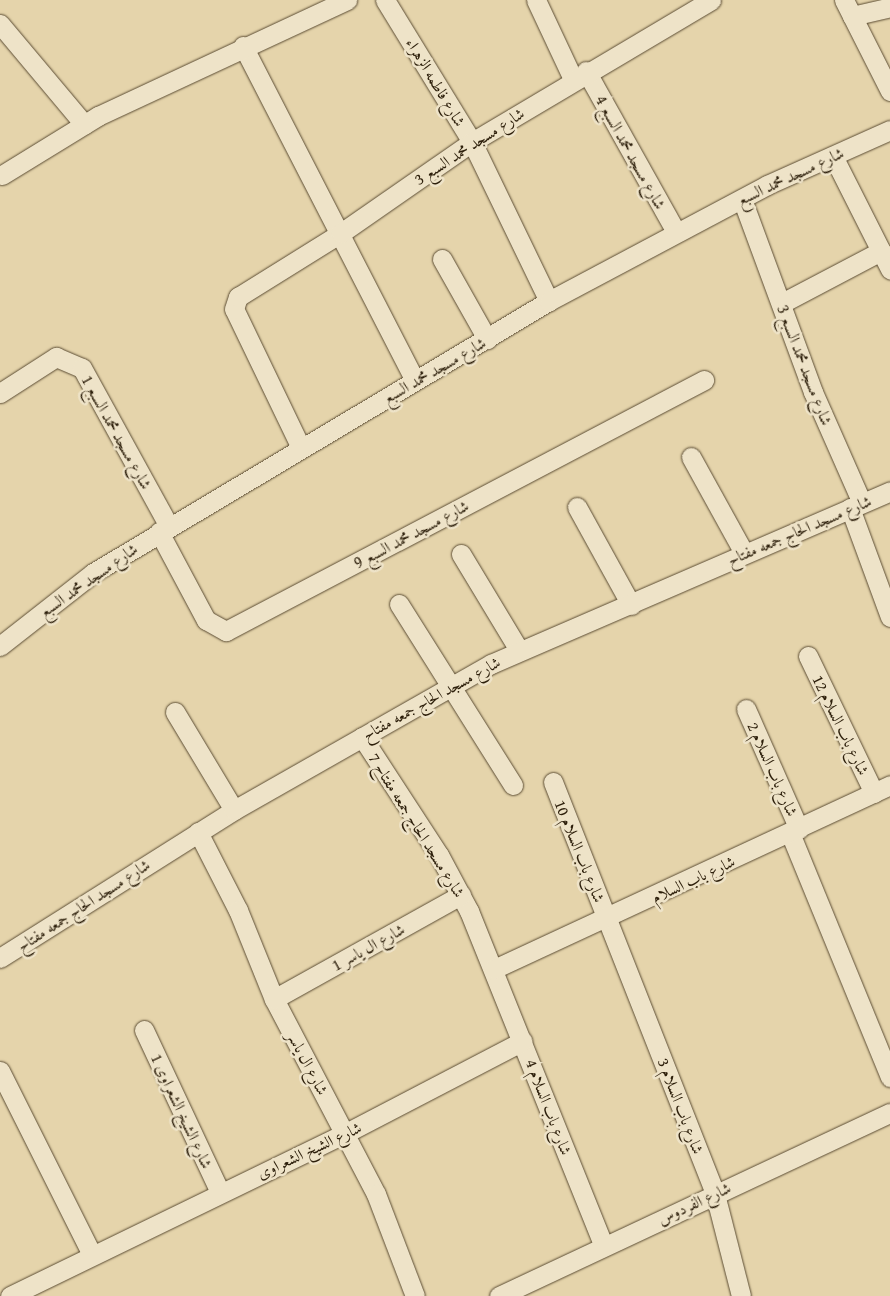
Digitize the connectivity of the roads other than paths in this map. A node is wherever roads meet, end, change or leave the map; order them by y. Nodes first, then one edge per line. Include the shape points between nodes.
1 (347, 0) edge
2 (385, 0) edge
3 (536, 0) edge
4 (711, 0) edge
5 (890, 7) edge
6 (848, 8) edge
7 (0, 24) edge
8 (243, 46) junction
9 (579, 75) junction
10 (890, 91) edge
11 (84, 124) junction
12 (890, 130) edge
13 (472, 142) junction
14 (833, 156) junction
15 (2, 175) dead end
16 (742, 199) junction
17 (676, 232) junction
18 (341, 233) junction
19 (881, 251) junction
20 (442, 259) dead end
21 (890, 269) edge
22 (549, 301) junction
23 (782, 303) junction
24 (487, 339) junction
25 (415, 380) junction
26 (704, 380) dead end
27 (0, 393) edge
28 (301, 448) junction
29 (692, 457) dead end
30 (890, 491) edge
31 (856, 505) junction
32 (577, 507) dead end
33 (164, 529) junction
34 (744, 553) junction
35 (462, 554) dead end
36 (399, 604) dead end
37 (631, 605) junction
38 (890, 617) edge
39 (0, 646) edge
40 (519, 650) junction
41 (808, 656) dead end
42 (452, 686) junction
43 (746, 709) dead end
44 (175, 712) dead end
45 (362, 737) junction
46 (553, 782) dead end
47 (514, 785) dead end
48 (882, 789) edge
49 (234, 810) junction
50 (795, 831) junction
51 (198, 832) junction
52 (461, 895) junction
53 (608, 919) junction
54 (0, 958) edge
55 (494, 969) junction
56 (274, 999) junction
57 (144, 1030) dead end
58 (523, 1041) junction
59 (0, 1071) edge
60 (890, 1077) edge
61 (890, 1113) edge
62 (346, 1133) junction
63 (220, 1192) junction
64 (715, 1194) junction
65 (603, 1245) junction
66 (92, 1255) junction
67 (10, 1296) edge
68 (415, 1296) edge
69 (499, 1296) edge
70 (741, 1296) edge

1 - 8 street
2 - 13 street, شارع فاطمه الزهراء
3 - 9 street, شارع مسجد محمد السبع 4
4 - 9 street, شارع مسجد محمد السبع 3
5 - 6 street
6 - 10 street
7 - 11 street
8 - 11 street
8 - 18 street
9 - 13 street, شارع مسجد محمد السبع 3
9 - 17 street, شارع مسجد محمد السبع 4
11 - 15 street
12 - 14 street, شارع مسجد محمد السبع
13 - 18 street, شارع مسجد محمد السبع 3
13 - 22 street, شارع فاطمه الزهراء
14 - 16 street, شارع مسجد محمد السبع
14 - 19 street
16 - 17 street, شارع مسجد محمد السبع
16 - 23 street, شارع مسجد محمد السبع 3
17 - 22 street, شارع مسجد محمد السبع
18 - 25 street
18 - 28 street, شارع مسجد محمد السبع 3 via 235,302
19 - 21 street
19 - 23 street
20 - 24 street
22 - 24 street, شارع مسجد محمد السبع
23 - 31 street, شارع مسجد محمد السبع 3
24 - 25 street, شارع مسجد محمد السبع
25 - 28 street, شارع مسجد محمد السبع
26 - 33 street, شارع مسجد محمد السبع 9 via 226,631 206,620
27 - 33 street, شارع مسجد محمد السبع 1 via 56,357 82,368
28 - 33 street, شارع مسجد محمد السبع
29 - 34 street
30 - 31 street, شارع مسجد الحاج جمعه مفتاح
31 - 34 street, شارع مسجد الحاج جمعه مفتاح
31 - 38 street, شارع مسجد محمد السبع 3
32 - 37 street
33 - 39 street, شارع مسجد محمد السبع via 93,573
34 - 37 street, شارع مسجد الحاج جمعه مفتاح
35 - 40 street
36 - 42 street
37 - 40 street, شارع مسجد الحاج جمعه مفتاح
40 - 42 street, شارع مسجد الحاج جمعه مفتاح
41 - 48 street, شارع باب السلام 12
42 - 45 street, شارع مسجد الحاج جمعه مفتاح
42 - 47 street
43 - 50 street, شارع باب السلام 2
44 - 49 street
45 - 49 street, شارع مسجد الحاج جمعه مفتاح
45 - 52 street, شارع مسجد الحاج جمعه مفتاح 7
46 - 53 street, شارع باب السلام 10
48 - 50 street, شارع باب السلام
49 - 51 street, شارع مسجد الحاج جمعه مفتاح
50 - 53 street, شارع باب السلام
50 - 60 street, شارع باب السلام 2
51 - 54 street, شارع مسجد الحاج جمعه مفتاح
51 - 56 street, شارع ال ياسر via 238,910
52 - 55 street, شارع مسجد الحاج جمعه مفتاح 7
52 - 56 street, شارع ال ياسر 1
53 - 55 street, شارع باب السلام
53 - 64 street, شارع باب السلام 3
55 - 58 street, شارع باب السلام 4
56 - 62 street, شارع ال ياسر
57 - 63 street, شارع الشيخ الشعراوى 1
58 - 62 street, شارع الشيخ الشعراوى
58 - 65 street, شارع باب السلام 4
59 - 66 street
61 - 64 street, شارع الفردوس
62 - 63 street, شارع الشيخ الشعراوى
62 - 68 street, شارع ال ياسر via 376,1194
63 - 66 street, شارع الشيخ الشعراوى
64 - 65 street, شارع الفردوس
64 - 70 street, شارع باب السلام 3
65 - 69 street, شارع الفردوس
66 - 67 street, شارع الشيخ الشعراوى

